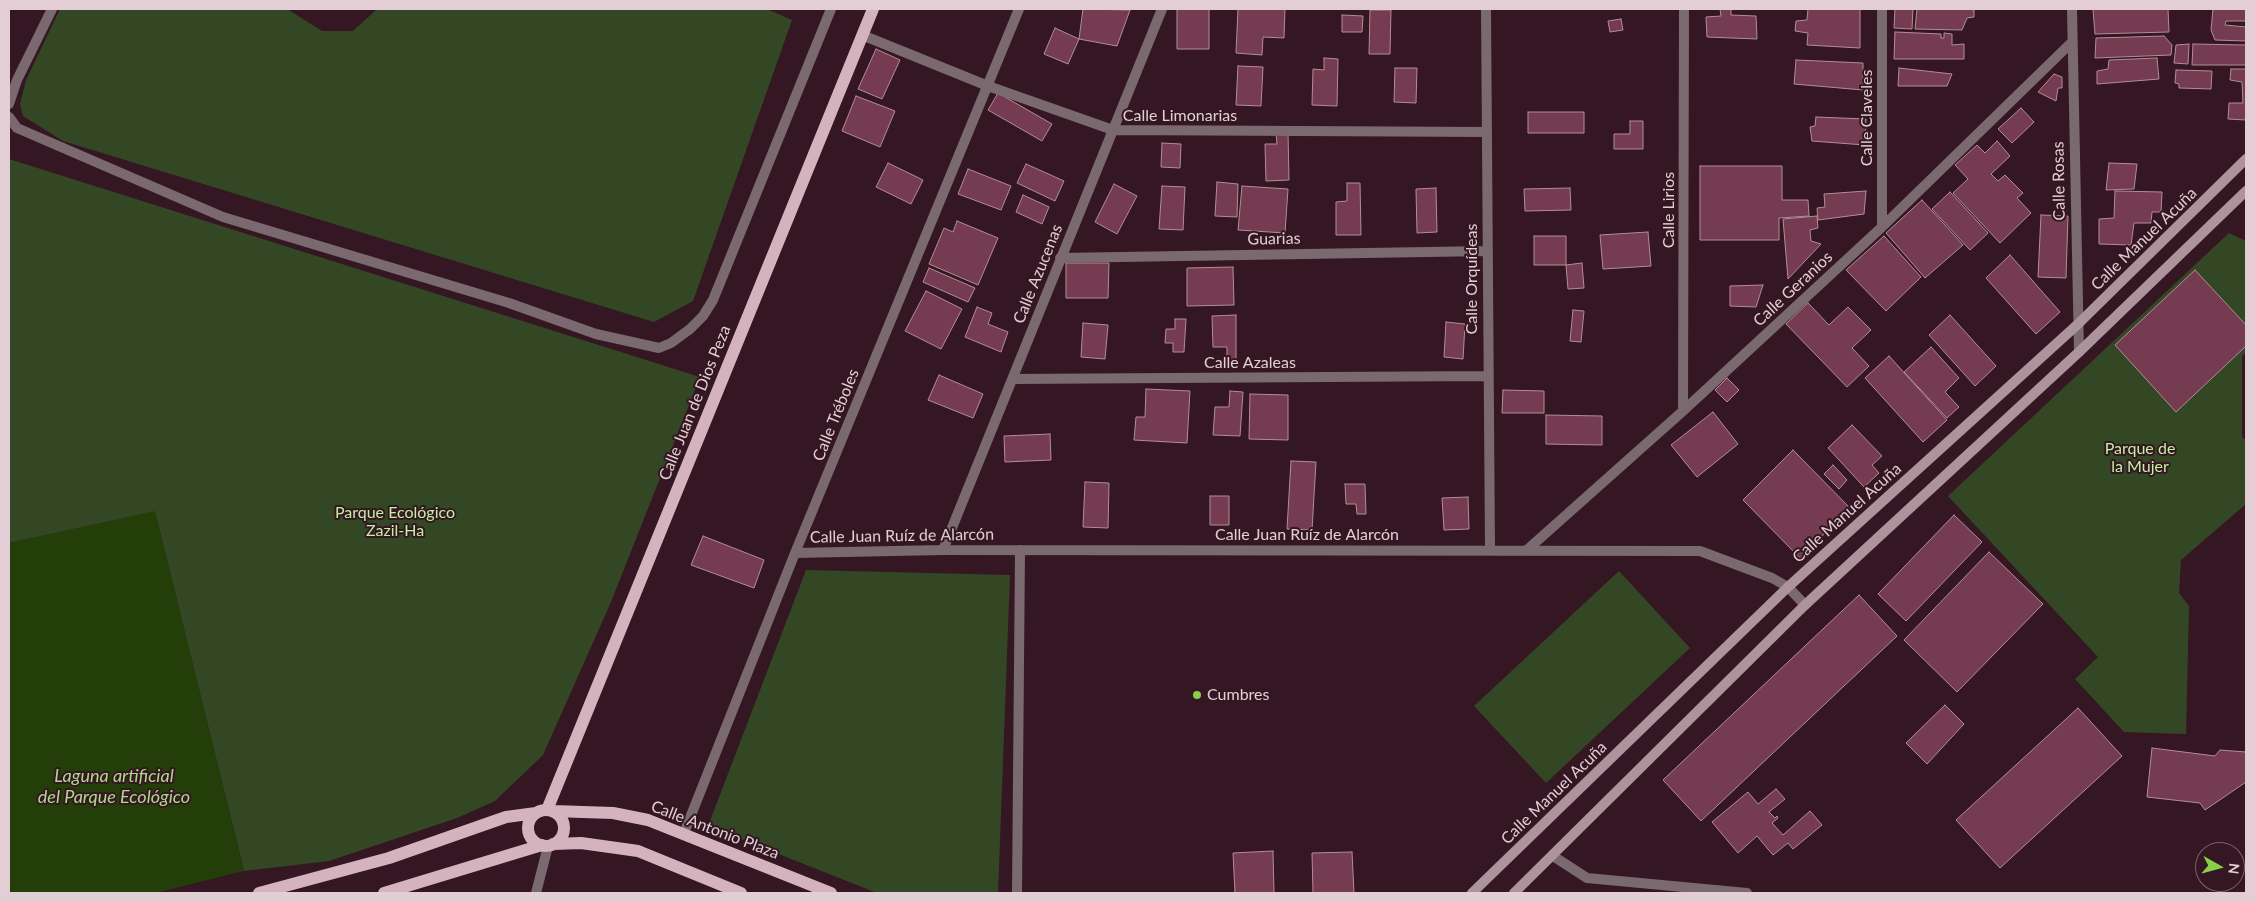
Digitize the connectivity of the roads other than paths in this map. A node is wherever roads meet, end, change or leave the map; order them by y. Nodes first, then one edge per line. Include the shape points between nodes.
1 (52, 9) edge
2 (831, 9) edge
3 (873, 9) edge
4 (1019, 9) edge
5 (1162, 9) edge
6 (1486, 9) edge
7 (1684, 9) edge
8 (1882, 9) edge
9 (2072, 9) edge
10 (862, 35) junction
11 (2072, 42) junction
12 (988, 86) junction
13 (9, 104) edge
14 (9, 117) edge
15 (1113, 130) junction
16 (1486, 132) junction
17 (2246, 159) edge
18 (2246, 190) edge
19 (1882, 227) junction
20 (1488, 251) junction
21 (1060, 258) junction
22 (2077, 325) junction
23 (2079, 352) junction
24 (1487, 376) junction
25 (1013, 380) junction
26 (1684, 411) junction
27 (1490, 549) junction
28 (1528, 549) junction
29 (943, 550) junction
30 (1020, 550) junction
31 (795, 553) junction
32 (1788, 587) junction
33 (1804, 605) junction
34 (545, 812) junction
35 (684, 833) junction
36 (547, 845) junction
37 (1553, 856) junction
38 (406, 888) junction
39 (259, 893) edge
40 (384, 893) edge
41 (420, 893) edge
42 (536, 893) edge
43 (741, 893) edge
44 (832, 893) edge
45 (1017, 893) edge
46 (1472, 893) edge
47 (1514, 893) edge
48 (1747, 893) edge

1 - 13 street via 17,80
2 - 14 street via 713,300 690,329 672,343 659,348 596,334 508,303 223,218 17,128
3 - 10 main road, Calle Juan de Dios Peza
4 - 12 street, Calle Tréboles
5 - 15 street, Calle Azucenas
6 - 16 street, Calle Orquídeas
7 - 26 street, Calle Lirios
8 - 19 street, Calle Claveles
9 - 11 street, Calle Rosas
10 - 12 street, Calle Limonarias
10 - 34 main road, Calle Juan de Dios Peza
11 - 19 street, Calle Geranios
11 - 22 street, Calle Rosas
12 - 15 street, Calle Limonarias
12 - 31 street, Calle Tréboles
15 - 16 street, Calle Limonarias
15 - 21 street, Calle Azucenas
16 - 20 street, Calle Orquídeas
17 - 22 main road, Calle Manuel Acuña
18 - 23 main road
19 - 26 street, Calle Geranios
20 - 21 street, Guarias
20 - 24 street, Calle Orquídeas
21 - 25 street, Calle Azucenas
22 - 23 street, Calle Rosas
22 - 32 main road, Calle Manuel Acuña
23 - 33 main road
24 - 25 street, Calle Azaleas
24 - 27 street, Calle Orquídeas
25 - 29 street, Calle Azucenas
26 - 28 street, Calle Geranios
27 - 28 street, Calle Juan Ruíz de Alarcón
27 - 30 street, Calle Juan Ruíz de Alarcón
28 - 32 street, Calle Juan Ruíz de Alarcón via 1700,551
29 - 30 street, Calle Juan Ruíz de Alarcón
29 - 31 street, Calle Juan Ruíz de Alarcón
30 - 45 street
31 - 35 street, Calle Tréboles
32 - 33 street, Calle Juan Ruíz de Alarcón
32 - 46 main road, Calle Manuel Acuña
33 - 37 main road
34 - 35 main road, Calle Antonio Plaza via 613,813 648,820
34 - 36 main road via 562,819 564,831 562,836
34 - 36 main road via 532,817 528,828 532,839
34 - 39 main road, Calle Antonio Plaza via 506,816 389,858
35 - 44 main road, Calle Antonio Plaza
36 - 38 main road
36 - 42 street
36 - 43 main road via 581,843 638,851
37 - 47 main road
37 - 48 street via 1587,878
38 - 40 main road
38 - 41 main road

